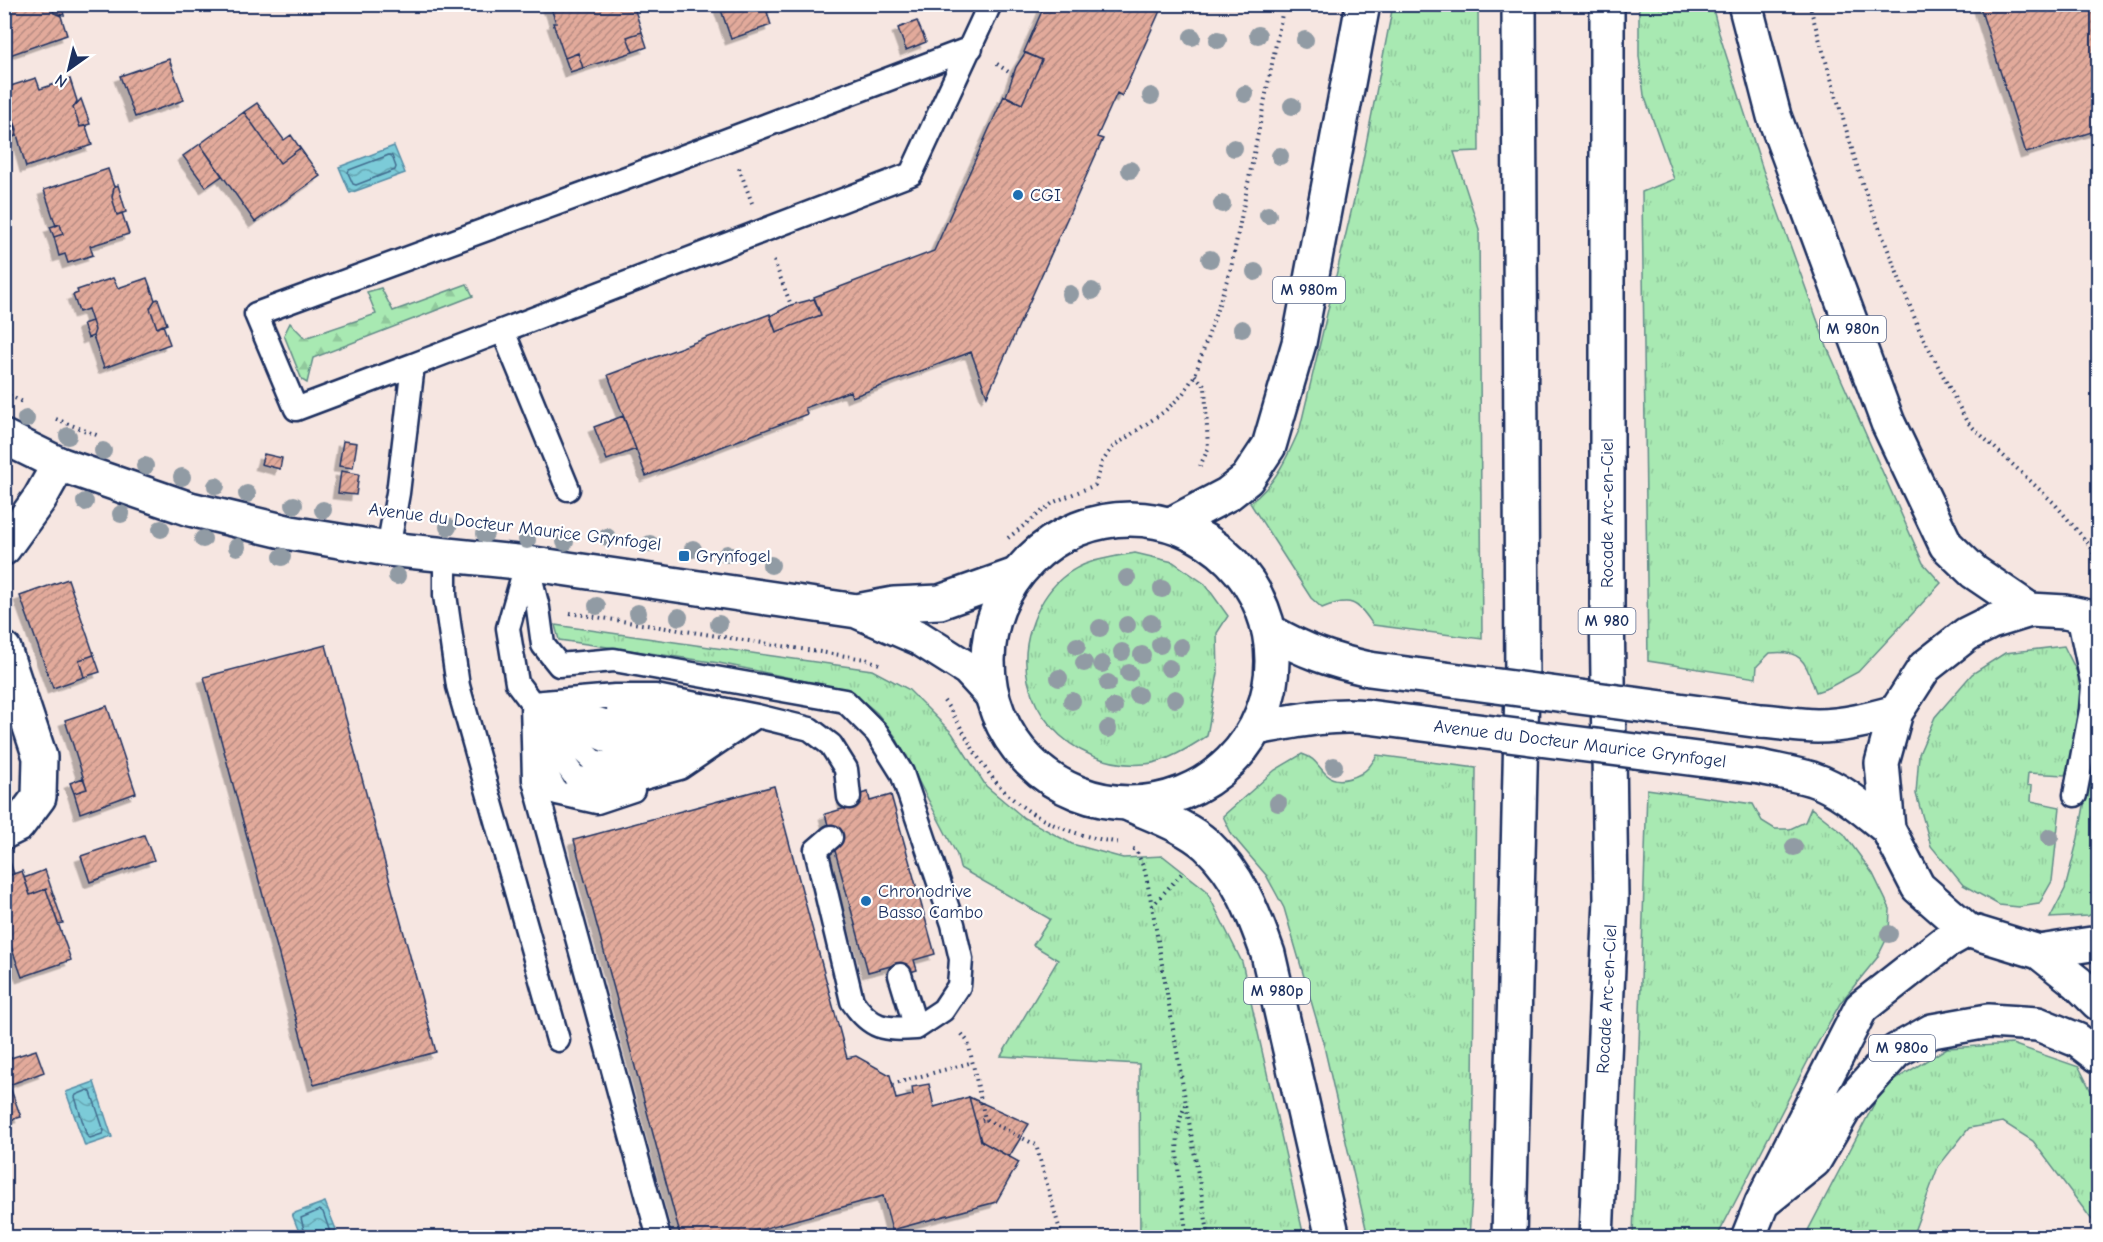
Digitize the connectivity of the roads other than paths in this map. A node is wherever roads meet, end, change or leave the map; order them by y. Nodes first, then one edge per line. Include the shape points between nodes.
1 (990, 4) edge
2 (1364, 4) edge
3 (1520, 4) edge
4 (1607, 4) edge
5 (1745, 4) edge
6 (971, 48) junction
7 (503, 331) junction
8 (413, 365) junction
9 (4, 437) edge
10 (59, 464) junction
11 (567, 489) dead end
12 (1171, 524) junction
13 (4, 548) edge
14 (388, 549) junction
15 (446, 555) junction
16 (527, 563) junction
17 (1016, 575) junction
18 (2030, 610) junction
19 (858, 611) junction
20 (2088, 617) edge
21 (1270, 632) junction
22 (4, 649) edge
23 (992, 695) junction
24 (532, 703) junction
25 (1896, 712) junction
26 (757, 716) junction
27 (1257, 728) junction
28 (2075, 795) dead end
29 (849, 797) dead end
30 (1129, 804) junction
31 (1888, 829) junction
32 (4, 832) edge
33 (831, 837) dead end
34 (1967, 930) junction
35 (2098, 943) edge
36 (2039, 952) junction
37 (900, 975) dead end
38 (2098, 1003) edge
39 (916, 1028) junction
40 (558, 1040) dead end
41 (2098, 1056) edge
42 (1762, 1203) junction
43 (659, 1238) edge
44 (1333, 1238) edge
45 (1509, 1238) edge
46 (1596, 1238) edge
47 (1748, 1238) edge

1 - 6 lane
2 - 12 main road, M 980m via 1299,343 1269,446 1247,479
3 - 45 main road via 1521,687
4 - 46 main road, Rocade Arc-en-Ciel / M 980 via 1611,899
5 - 18 main road, M 980n via 1774,116 1888,423 1946,545 1974,572
6 - 7 lane via 911,174
6 - 8 lane via 256,314 296,409
7 - 8 lane
7 - 11 lane
8 - 14 lane
9 - 10 main road, Avenue du Docteur Maurice Grynfogel
10 - 13 main road
10 - 14 main road, Avenue du Docteur Maurice Grynfogel via 190,509 291,533
12 - 17 main road via 1128,518 1086,525 1047,545
12 - 21 main road via 1216,547 1251,585
14 - 15 main road, Avenue du Docteur Maurice Grynfogel
15 - 16 main road, Avenue du Docteur Maurice Grynfogel
15 - 40 lane via 445,596 458,686
16 - 19 main road, Avenue du Docteur Maurice Grynfogel
16 - 24 lane via 508,628 517,683
16 - 39 lane via 543,645 559,665 614,660 845,701 877,733 902,773 961,959 959,986 943,1010
17 - 19 main road, Avenue du Docteur Maurice Grynfogel via 940,602 894,604
17 - 23 main road via 996,611 988,652
18 - 20 main road
18 - 25 main road via 1967,634 1925,667
19 - 23 main road, Avenue du Docteur Maurice Grynfogel via 920,638 968,669
20 - 28 lane via 2093,686
21 - 25 main road, bridge via 1329,660 1370,669 1761,720 1835,725
21 - 27 main road via 1273,681
22 - 32 main road via 40,757 39,797 18,825
23 - 30 main road via 1005,730 1028,760 1057,784 1092,799
24 - 26 lane via 656,696
24 - 26 lane via 671,738 698,735
24 - 26 lane via 593,761 634,770 686,757
24 - 26 lane via 546,773 557,793 597,802 675,777
24 - 43 lane via 534,780
25 - 31 main road via 1882,763
26 - 29 lane via 810,729 831,745 846,769
27 - 30 main road via 1225,769 1181,795
27 - 31 main road, Avenue du Docteur Maurice Grynfogel, bridge via 1305,718 1368,717 1760,767 1822,783
30 - 44 main road, M 980p via 1206,844 1231,873 1252,909 1269,954
31 - 34 main road via 1918,886
33 - 39 lane via 816,850 852,1001 863,1017 887,1029
34 - 36 main road
34 - 42 main road, M 980o via 1944,943 1861,1008
35 - 36 main road
36 - 38 main road
37 - 39 lane
41 - 42 main road, M 980o via 2077,1040 2038,1024 1988,1020 1932,1031 1896,1051 1845,1108 1814,1161
42 - 47 main road, M 980o

